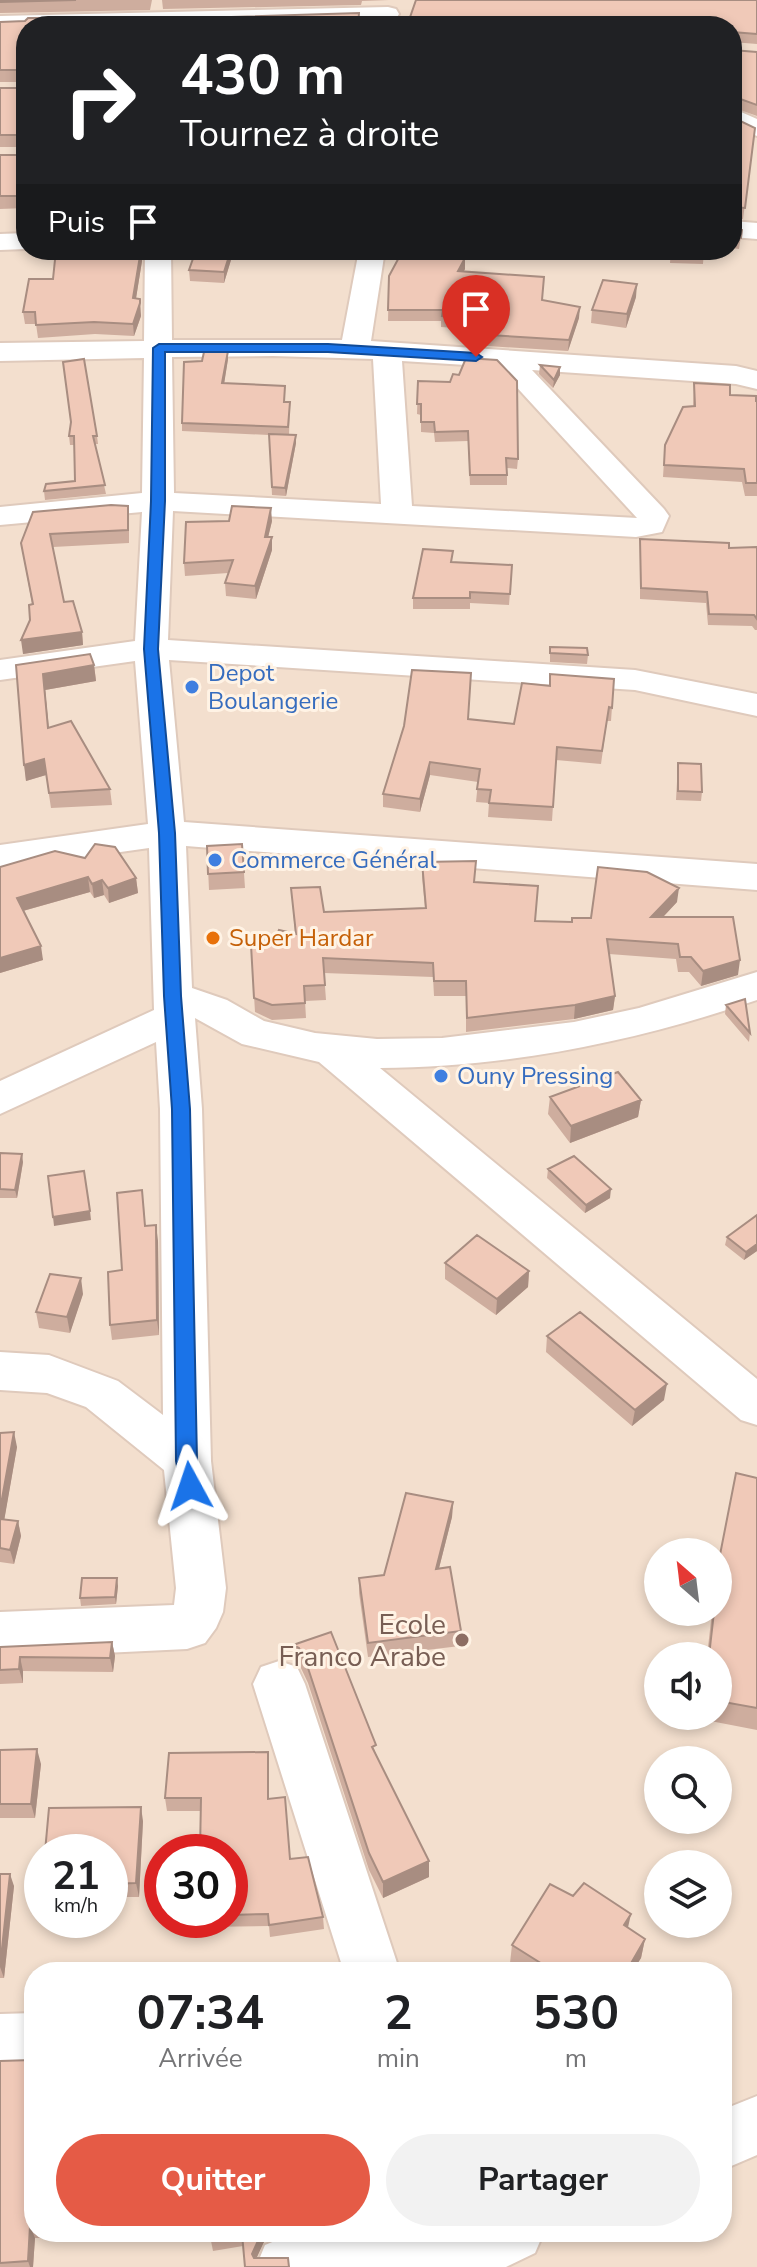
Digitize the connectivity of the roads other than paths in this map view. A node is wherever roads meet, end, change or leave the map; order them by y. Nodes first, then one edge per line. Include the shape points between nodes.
1 (389, 13) edge
2 (145, 15) edge
3 (158, 260) edge
4 (370, 260) edge
5 (159, 348) junction
6 (355, 349) junction
7 (387, 351) junction
8 (0, 352) edge
9 (506, 359) junction
10 (757, 380) edge
11 (158, 501) junction
12 (397, 514) junction
13 (0, 516) edge
14 (151, 649) junction
15 (0, 670) edge
16 (757, 705) edge
17 (167, 833) junction
18 (0, 857) edge
19 (757, 877) edge
20 (757, 986) edge
21 (173, 1006) junction
22 (329, 1048) junction
23 (0, 1099) edge
24 (0, 1371) edge
25 (757, 1406) edge
26 (187, 1461) junction
27 (0, 1635) edge
28 (279, 1684) dead end
29 (369, 1962) edge
30 (24, 2042) edge
31 (0, 2043) edge
32 (757, 2125) edge
33 (732, 2136) edge
34 (503, 2243) edge
35 (287, 2267) edge

1 - 2 street
3 - 5 street
4 - 6 street
5 - 6 street
5 - 8 street
5 - 11 street
6 - 7 street
7 - 9 street
7 - 12 street
9 - 10 street
9 - 12 street via 653,516 651,525
11 - 12 street
11 - 13 street
11 - 14 street
14 - 15 street
14 - 16 street via 635,680
14 - 17 street
17 - 18 street
17 - 19 street
17 - 21 street
20 - 22 street via 688,1011 594,1033 447,1054
21 - 22 street via 212,1010 253,1033
21 - 23 street
21 - 26 street via 181,1109
22 - 25 street
24 - 26 street via 49,1374 102,1394
26 - 27 street via 201,1588 198,1612 187,1627
28 - 29 street
30 - 31 street
32 - 33 street
34 - 35 street

